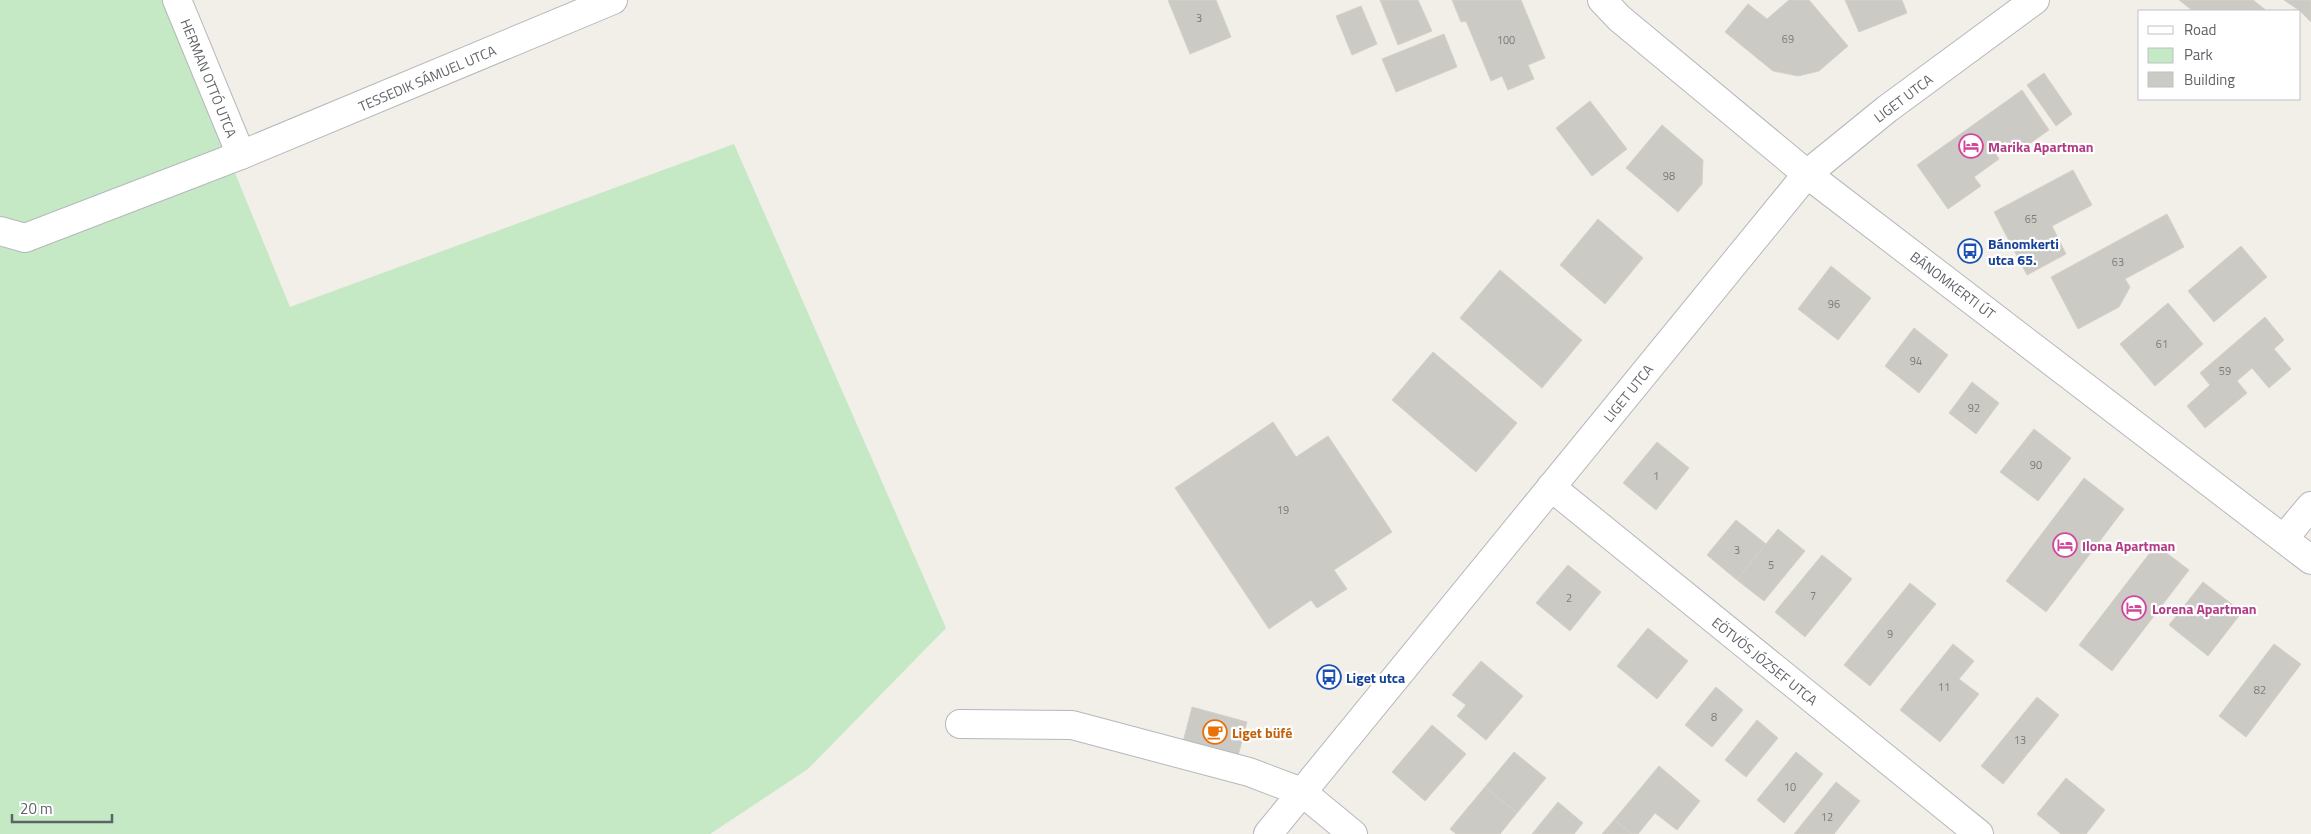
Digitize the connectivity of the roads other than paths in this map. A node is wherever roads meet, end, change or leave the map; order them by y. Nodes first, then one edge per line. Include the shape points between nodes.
1 (177, 0) edge
2 (613, 0) edge
3 (1602, 0) edge
4 (2035, 0) edge
5 (241, 155) junction
6 (1807, 174) junction
7 (0, 230) edge
8 (1551, 487) junction
9 (2311, 506) edge
10 (2285, 538) junction
11 (2311, 560) edge
12 (960, 724) dead end
13 (1302, 792) junction
14 (1268, 834) edge
15 (1353, 834) edge
16 (1979, 834) edge

1 - 5 street, HERMAN OTTÓ UTCA
2 - 5 street, TESSEDIK SÁMUEL UTCA
3 - 6 street, BÁNOMKERTI ÚT via 1619,18
4 - 6 street, LIGET UTCA via 1888,109
5 - 7 street, TESSEDIK SÁMUEL UTCA via 25,238
6 - 8 street, LIGET UTCA
6 - 10 street, BÁNOMKERTI ÚT
8 - 13 street, LIGET UTCA
8 - 16 street, EÖTVÖS JÓZSEF UTCA
9 - 10 street
10 - 11 street, BÁNOMKERTI ÚT
12 - 13 street via 1072,725 1249,772
13 - 14 street, LIGET UTCA
13 - 15 street

